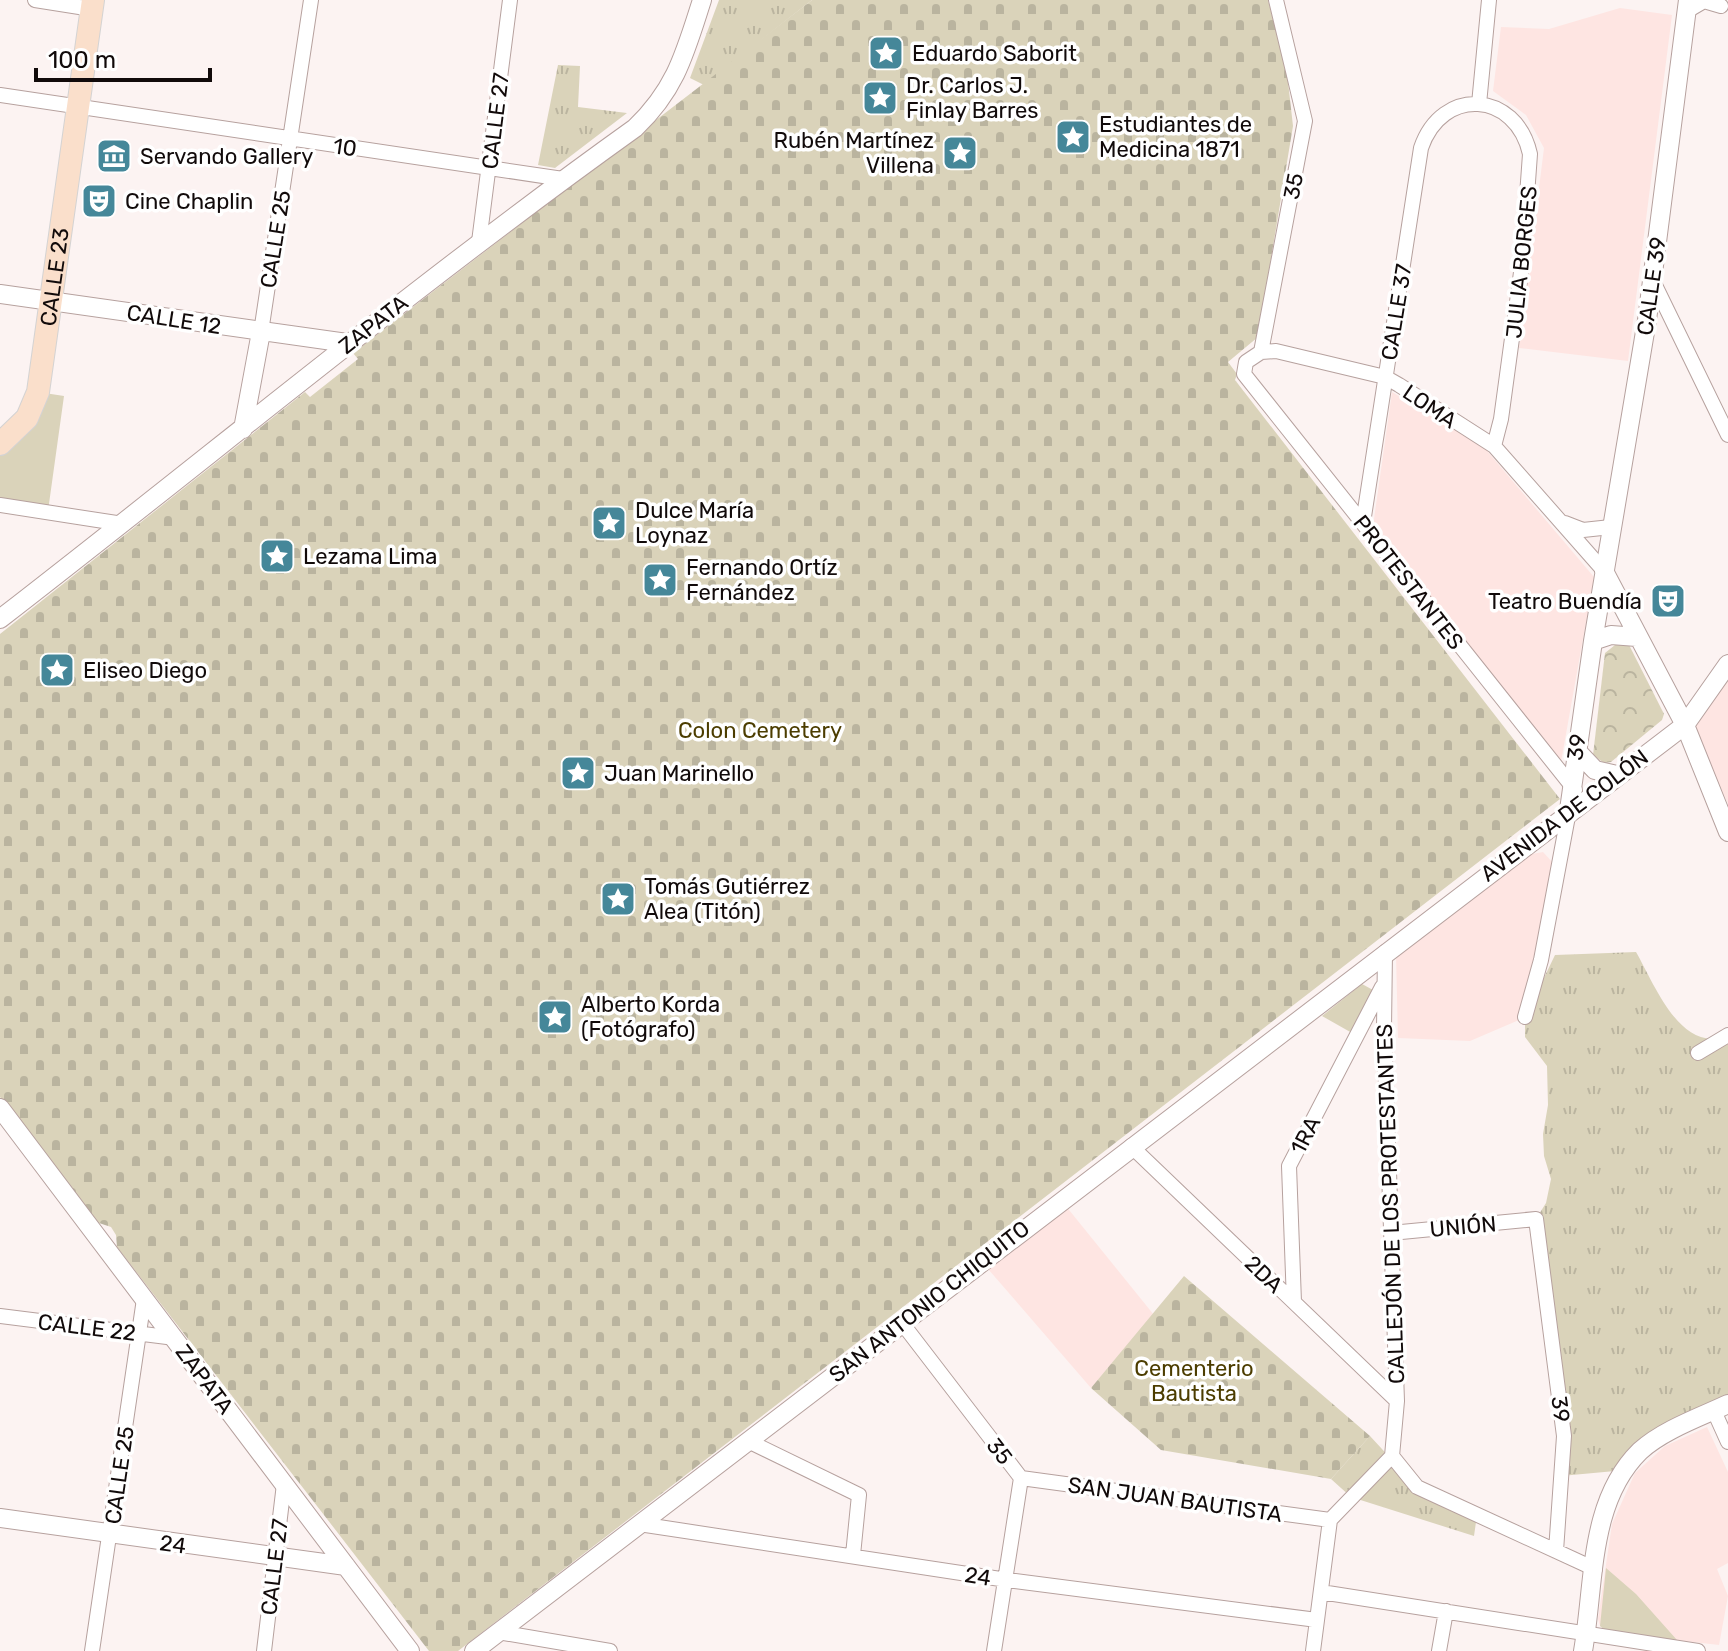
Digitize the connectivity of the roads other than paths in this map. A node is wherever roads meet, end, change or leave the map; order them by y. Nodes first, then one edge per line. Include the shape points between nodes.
1 (35, 0) edge
2 (311, 0) edge
3 (510, 0) edge
4 (702, 0) edge
5 (1489, 0) edge
6 (1277, 1) edge
7 (1720, 3) edge
8 (92, 4) edge
9 (1687, 6) edge
10 (1728, 22) edge
11 (0, 95) edge
12 (1479, 104) junction
13 (79, 106) junction
14 (290, 139) junction
15 (489, 168) junction
16 (563, 179) junction
17 (479, 242) junction
18 (1652, 279) junction
19 (0, 294) edge
20 (52, 301) junction
21 (1647, 320) junction
22 (1675, 327) junction
23 (261, 332) junction
24 (305, 339) junction
25 (347, 343) junction
26 (1261, 352) junction
27 (325, 361) junction
28 (1385, 377) junction
29 (243, 429) junction
30 (1728, 435) edge
31 (0, 444) edge
32 (1494, 446) junction
33 (0, 505) edge
34 (1363, 523) junction
35 (1565, 523) junction
36 (123, 524) junction
37 (1611, 527) junction
38 (1604, 571) junction
39 (0, 619) edge
40 (1637, 637) junction
41 (1593, 641) junction
42 (1728, 664) edge
43 (1685, 725) junction
44 (1576, 750) junction
45 (1617, 775) junction
46 (1574, 799) junction
47 (1728, 832) edge
48 (1385, 952) junction
49 (1384, 983) junction
50 (1525, 1017) dead end
51 (1728, 1035) edge
52 (1698, 1053) dead end
53 (2, 1113) edge
54 (1131, 1146) junction
55 (1536, 1219) joint
56 (1391, 1233) junction
57 (144, 1299) junction
58 (1294, 1302) junction
59 (0, 1316) edge
60 (902, 1323) junction
61 (139, 1334) junction
62 (175, 1338) junction
63 (1397, 1401) junction
64 (1721, 1408) edge
65 (748, 1441) junction
66 (1728, 1442) edge
67 (1392, 1456) junction
68 (1021, 1478) junction
69 (284, 1484) junction
70 (0, 1518) edge
71 (1330, 1520) junction
72 (639, 1524) junction
73 (110, 1535) junction
74 (1556, 1551) junction
75 (853, 1555) junction
76 (276, 1559) junction
77 (346, 1566) junction
78 (1595, 1569) junction
79 (1007, 1580) junction
80 (1321, 1592) junction
81 (1446, 1611) junction
82 (1317, 1620) junction
83 (498, 1632) junction
84 (1584, 1643) edge
85 (92, 1651) edge
86 (264, 1651) edge
87 (410, 1651) edge
88 (474, 1651) edge
89 (610, 1651) edge
90 (994, 1651) edge
91 (1313, 1651) edge
92 (1439, 1651) edge
93 (1698, 1651) edge

1 - 8 street
2 - 14 street, CALLE 25
3 - 15 street, CALLE 27
4 - 16 main road, ZAPATA via 677,75 664,97 635,128
5 - 12 street
6 - 26 street, 35 via 1305,121
7 - 9 street
7 - 10 street
8 - 13 main road, CALLE 23
9 - 18 main road, CALLE 39
11 - 13 street, 10
12 - 28 street, CALLE 37 via 1445,113 1421,148
12 - 32 street, JULIA BORGES via 1503,111 1517,123 1531,164 1521,279
13 - 14 street, 10
13 - 20 main road, CALLE 23
14 - 15 street, 10
14 - 23 street, CALLE 25
15 - 16 street, 10
15 - 17 street, CALLE 27
16 - 17 main road, ZAPATA
17 - 25 main road, ZAPATA
18 - 21 main road, CALLE 39
18 - 22 street
19 - 20 main road, CALLE 12
20 - 23 main road, CALLE 12
20 - 31 main road, CALLE 23 via 33,409
21 - 22 street
21 - 37 main road, CALLE 39
22 - 30 street
23 - 24 main road, CALLE 12
23 - 29 main road, CALLE 25
24 - 25 main road, CALLE 12
24 - 27 main road
25 - 27 main road, ZAPATA
26 - 28 street, LOMA
26 - 34 street, PROTESTANTES via 1246,362 1244,374
27 - 29 main road, ZAPATA
28 - 32 street, LOMA
28 - 34 street, CALLE 37
29 - 36 main road, ZAPATA
32 - 35 street, LOMA
33 - 36 street
34 - 46 street, PROTESTANTES
35 - 37 street via 1583,530
35 - 38 street, LOMA
36 - 39 main road, ZAPATA
37 - 38 main road, CALLE 39
38 - 40 main road, LOMA
38 - 41 main road, 39
40 - 41 main road via 1611,635
40 - 43 main road, LOMA
41 - 44 main road, 39
42 - 43 main road, AVENIDA DE COLÓN
43 - 45 main road, AVENIDA DE COLÓN
43 - 47 main road, LOMA
44 - 45 main road via 1595,770
44 - 46 main road, 39
45 - 46 main road, AVENIDA DE COLÓN
46 - 48 main road, AVENIDA DE COLÓN
46 - 50 street, 39
48 - 49 street, CALLEJÓN DE LOS PROTESTANTES
48 - 54 main road, SAN ANTONIO CHIQUITO
49 - 56 street, CALLEJÓN DE LOS PROTESTANTES
49 - 58 street, 1RA via 1289,1166
51 - 52 street
53 - 57 main road, ZAPATA
54 - 58 street, 2DA
54 - 60 main road, SAN ANTONIO CHIQUITO
55 - 56 street, UNIÓN
55 - 74 street, 39 via 1564,1436
56 - 63 street, CALLEJÓN DE LOS PROTESTANTES
57 - 61 street, CALLE 25
57 - 62 main road, ZAPATA
58 - 63 street, 2DA
59 - 61 street, CALLE 22
60 - 65 main road, SAN ANTONIO CHIQUITO
60 - 68 street, 35
61 - 62 street, CALLE 22
61 - 73 street, CALLE 25
62 - 69 main road, ZAPATA
63 - 67 street, CALLEJÓN DE LOS PROTESTANTES
64 - 66 street
64 - 78 main road via 1641,1450 1608,1498
65 - 72 main road, SAN ANTONIO CHIQUITO
65 - 75 street via 859,1495
67 - 71 street
67 - 74 street via 1417,1487
68 - 71 street, SAN JUAN BAUTISTA
68 - 79 street, 35
69 - 76 street, CALLE 27
69 - 77 main road, ZAPATA
70 - 73 main road, 24
71 - 80 street
72 - 75 street, 24
72 - 83 main road, SAN ANTONIO CHIQUITO
73 - 76 main road, 24
73 - 85 street, CALLE 25
74 - 78 street
75 - 79 street, 24
76 - 77 main road, 24
76 - 86 street, CALLE 27
77 - 87 main road, ZAPATA
78 - 84 main road
79 - 82 street, 24
79 - 90 street, 35
80 - 81 street
80 - 82 street
81 - 84 street
81 - 92 street
82 - 91 street
83 - 88 main road, SAN ANTONIO CHIQUITO
83 - 89 street
84 - 93 street

